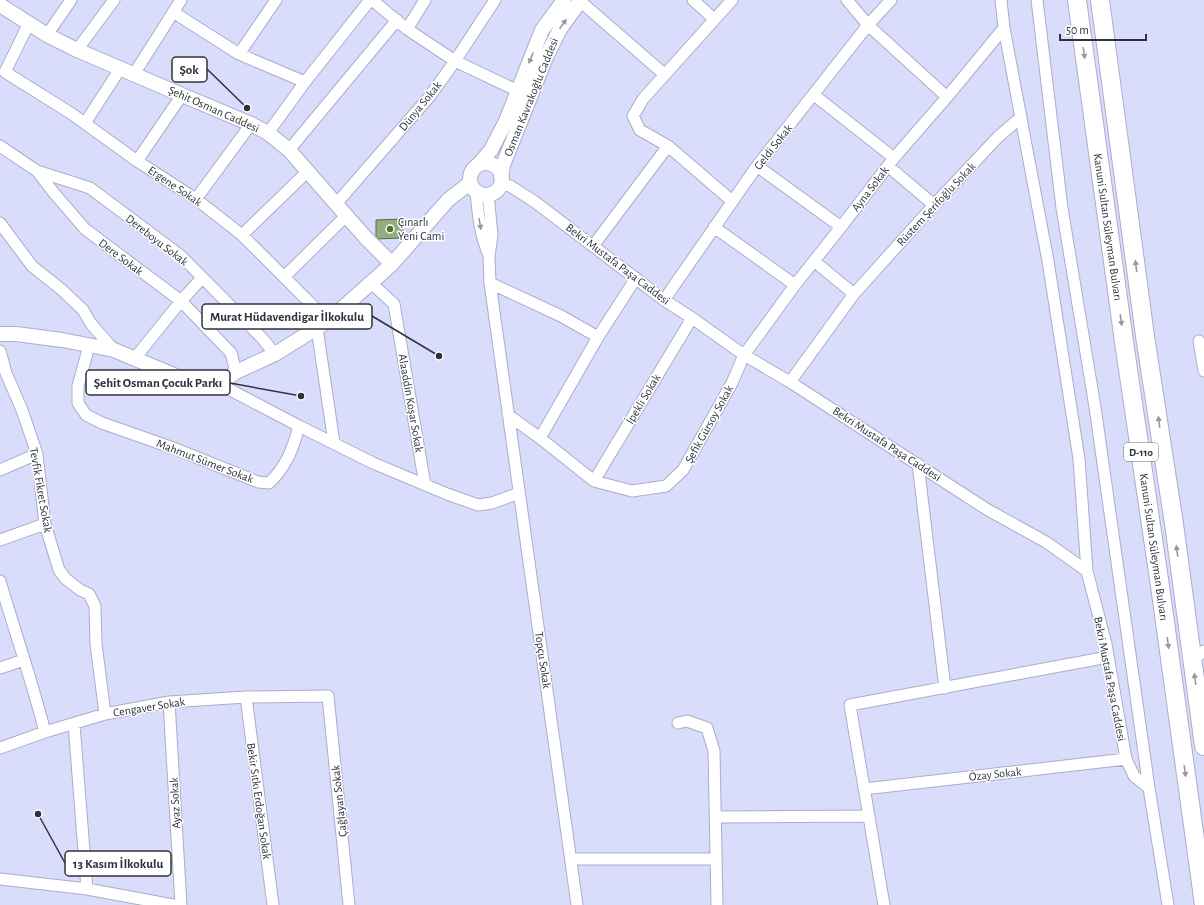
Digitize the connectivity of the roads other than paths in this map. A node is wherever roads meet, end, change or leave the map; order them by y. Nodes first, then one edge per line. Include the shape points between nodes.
1 (71, 0) edge
2 (114, 0) edge
3 (181, 0) edge
4 (276, 0) edge
5 (371, 0) edge
6 (425, 0) edge
7 (495, 0) edge
8 (564, 0) edge
9 (580, 0) edge
10 (693, 0) edge
11 (732, 0) edge
12 (847, 0) edge
13 (891, 0) edge
14 (1001, 0) edge
15 (1037, 0) edge
16 (1077, 0) edge
17 (1100, 0) edge
18 (0, 5) edge
19 (174, 12) junction
20 (714, 19) junction
21 (397, 20) junction
22 (29, 23) junction
23 (868, 25) junction
24 (1004, 28) junction
25 (407, 29) junction
26 (47, 35) junction
27 (77, 50) junction
28 (239, 54) junction
29 (455, 61) junction
30 (120, 68) junction
31 (134, 74) junction
32 (664, 74) junction
33 (305, 82) junction
34 (518, 91) junction
35 (182, 95) junction
36 (814, 95) junction
37 (947, 97) junction
38 (1020, 118) junction
39 (85, 123) junction
40 (251, 124) junction
41 (268, 133) junction
42 (0, 146) edge
43 (668, 146) junction
44 (288, 150) junction
45 (137, 161) junction
46 (891, 162) junction
47 (479, 164) junction
48 (757, 166) junction
49 (37, 171) junction
50 (308, 171) junction
51 (501, 180) junction
52 (478, 190) junction
53 (196, 199) junction
54 (732, 201) junction
55 (336, 204) junction
56 (934, 205) junction
57 (346, 216) junction
58 (0, 223) edge
59 (714, 227) junction
60 (841, 227) junction
61 (242, 235) junction
62 (592, 246) junction
63 (814, 261) junction
64 (392, 264) junction
65 (284, 277) junction
66 (202, 278) junction
67 (636, 278) junction
68 (490, 283) junction
69 (371, 284) junction
70 (795, 285) junction
71 (854, 294) junction
72 (664, 300) junction
73 (181, 301) junction
74 (692, 318) junction
75 (323, 325) junction
76 (0, 334) edge
77 (598, 337) junction
78 (1199, 341) dead end
79 (89, 346) junction
80 (114, 350) junction
81 (0, 351) edge
82 (275, 354) junction
83 (744, 355) junction
84 (135, 358) junction
85 (1204, 371) edge
86 (236, 372) junction
87 (790, 382) junction
88 (219, 384) junction
89 (508, 415) junction
90 (300, 426) junction
91 (540, 438) junction
92 (334, 443) junction
93 (37, 454) junction
94 (918, 464) junction
95 (0, 470) edge
96 (594, 481) junction
97 (425, 485) junction
98 (519, 493) junction
99 (45, 524) junction
100 (0, 540) edge
101 (1087, 571) junction
102 (0, 582) edge
103 (1198, 656) edge
104 (1108, 657) junction
105 (24, 660) junction
106 (0, 668) edge
107 (945, 688) junction
108 (328, 696) joint
109 (246, 697) junction
110 (169, 702) junction
111 (105, 714) junction
112 (678, 723) dead end
113 (74, 724) junction
114 (45, 732) junction
115 (1204, 746) edge
116 (0, 748) edge
117 (1126, 760) junction
118 (1149, 788) junction
119 (864, 789) junction
120 (869, 816) junction
121 (715, 817) junction
122 (571, 859) junction
123 (716, 859) junction
124 (0, 880) edge
125 (87, 889) junction
126 (173, 905) edge
127 (182, 905) edge
128 (273, 905) edge
129 (349, 905) edge
130 (577, 905) edge
131 (717, 905) edge
132 (884, 905) edge
133 (1168, 905) edge
134 (1204, 905) edge

1 - 26 street
2 - 27 street
3 - 19 street
4 - 28 street
5 - 21 street
5 - 33 street
6 - 25 street
7 - 29 street, Dünya Sokak
8 -> 34 street, Osman Kavrakoğlu Caddesi via 542,30
9 - 32 street
51 -> 9 street, Osman Kavrakoğlu Caddesi via 503,165 547,55 560,29
10 - 20 street
11 - 20 street
12 - 23 street
13 - 23 street, Geldi Sokak
14 - 24 street
15 - 118 street via 1062,208 1095,407
16 -> 134 highway, Kanuni Sultan Süleyman Bulvarı / D-110
103 -> 17 highway, Kanuni Sultan Süleyman Bulvarı / D-110 via 1145,336
18 - 22 street, Şehit Osman Caddesi
19 - 28 street
19 - 31 street
20 - 32 street
21 - 25 street
21 - 44 street
22 - 26 street, Şehit Osman Caddesi
22 - 39 street, Ergene Sokak via 5,72
23 - 36 street, Geldi Sokak
23 - 37 street
24 - 37 street, Ayna Sokak
24 - 38 street
25 - 29 street
26 - 27 street, Şehit Osman Caddesi
27 - 30 street, Şehit Osman Caddesi
28 - 33 street
29 - 34 street
29 - 55 street, Dünya Sokak via 430,96
30 - 31 street, Şehit Osman Caddesi
30 - 39 street
31 - 35 street, Şehit Osman Caddesi
32 - 43 street via 643,99 633,116 640,130
33 - 41 street
34 - 47 street, Osman Kavrakoğlu Caddesi via 491,150
35 - 40 street, Şehit Osman Caddesi
35 - 45 street
36 - 46 street
36 - 48 street, Geldi Sokak
37 - 46 street, Ayna Sokak
38 - 56 street, Rüstem Şerifoğlu Sokak via 998,137
38 - 101 street via 1048,262 1079,459
39 - 45 street, Ergene Sokak
40 - 41 street, Şehit Osman Caddesi
40 - 53 street
41 - 44 street, Şehit Osman Caddesi
42 - 49 street, Dere Sokak
43 - 54 street
43 - 62 street
44 - 50 street, Şehit Osman Caddesi
45 - 53 street, Ergene Sokak
46 - 56 street
46 - 60 street, Ayna Sokak
47 - 51 street, Osman Kavrakoğlu Caddesi via 487,163 497,167
47 - 52 street, Osman Kavrakoğlu Caddesi via 471,173
48 - 54 street, Geldi Sokak
48 - 60 street
49 - 66 street, Dereboyu Sokak via 90,188 181,256
49 - 73 street, Dere Sokak via 85,230
50 - 55 street, Şehit Osman Caddesi
50 - 61 street
51 - 52 street via 496,191
51 - 62 street, Bekri Mustafa Paşa Caddesi via 535,202
52 - 64 street via 448,200
52 - 68 street, Topçu Sokak via 479,221 489,256
53 - 61 street, Ergene Sokak
54 - 59 street, Geldi Sokak
55 - 57 street, Şehit Osman Caddesi
56 - 71 street, Rüstem Şerifoğlu Sokak
57 - 64 street, Şehit Osman Caddesi
57 - 65 street
58 - 80 street via 32,266 83,310 92,325
59 - 70 street
59 - 72 street, Geldi Sokak
60 - 63 street, Ayna Sokak
61 - 65 street, Ergene Sokak
62 - 67 street, Bekri Mustafa Paşa Caddesi
63 - 70 street, Ayna Sokak
63 - 71 street
64 - 69 street
65 - 75 street, Ergene Sokak
66 - 73 street
66 - 82 street, Dereboyu Sokak
67 - 72 street, Bekri Mustafa Paşa Caddesi
67 - 77 street
68 - 77 street via 561,316
68 - 89 street, Topçu Sokak
69 - 75 street
69 - 97 street, Alaaddin Koşar Sokak via 394,304
70 - 83 street, Ayna Sokak
71 - 87 street, Rüstem Şerifoğlu Sokak
72 - 74 street, Bekri Mustafa Paşa Caddesi
73 - 84 street
73 - 86 street, Dere Sokak via 231,353
74 - 83 street, Bekri Mustafa Paşa Caddesi
74 - 96 street, İpekli Sokak
75 - 82 street
75 - 92 street
76 - 79 street via 32,336
77 - 91 street
78 - 85 street
79 - 80 street
79 - 90 street, Mahmut Sümer Sokak via 78,386 78,403 86,415 102,423 258,482 269,483 278,475 289,458
80 - 84 street
81 - 93 street, Tevfik Fikret Sokak
82 - 86 street
83 - 87 street, Bekri Mustafa Paşa Caddesi
83 - 96 street, Şefik Gürsoy Sokak via 732,383 683,470 666,486 632,491
84 - 88 street via 176,376
86 - 88 street
87 - 94 street, Bekri Mustafa Paşa Caddesi
88 - 90 street
89 - 91 street
89 - 98 street, Topçu Sokak
90 - 92 street
91 - 96 street
92 - 97 street
93 - 95 street
93 - 99 street, Tevfik Fikret Sokak
94 - 101 street, Bekri Mustafa Paşa Caddesi via 988,510 1046,542
94 - 107 street
97 - 98 street via 478,505 492,503
98 - 122 street, Topçu Sokak
99 - 100 street
99 - 111 street, Tevfik Fikret Sokak via 60,570 66,579 89,594 95,606 96,644
101 - 104 street, Bekri Mustafa Paşa Caddesi
102 - 105 street
115 -> 103 highway, Kanuni Sultan Süleyman Bulvarı / D-110
104 - 107 street
104 - 117 street, Bekri Mustafa Paşa Caddesi
105 - 106 street
105 - 114 street via 34,686
107 - 119 street via 850,705
108 - 109 street, Cengaver Sokak
108 - 129 street, Çağlayan Sokak
109 - 110 street, Cengaver Sokak
109 - 128 street, Bekir Sıtkı Erdoğan Sokak
110 - 111 street, Cengaver Sokak
110 - 127 street, Ayaz Sokak
111 - 113 street, Cengaver Sokak
112 - 121 street via 687,721 707,728 714,751
113 - 114 street, Cengaver Sokak
113 - 125 street
114 - 116 street, Cengaver Sokak
117 - 118 street, Bekri Mustafa Paşa Caddesi via 1134,776
117 - 119 street, Özay Sokak
118 - 133 street
119 - 120 street
120 - 121 street
120 - 132 street
121 - 123 street
122 - 123 street
122 - 130 street, Topçu Sokak
123 - 131 street
124 - 125 street
125 - 126 street

